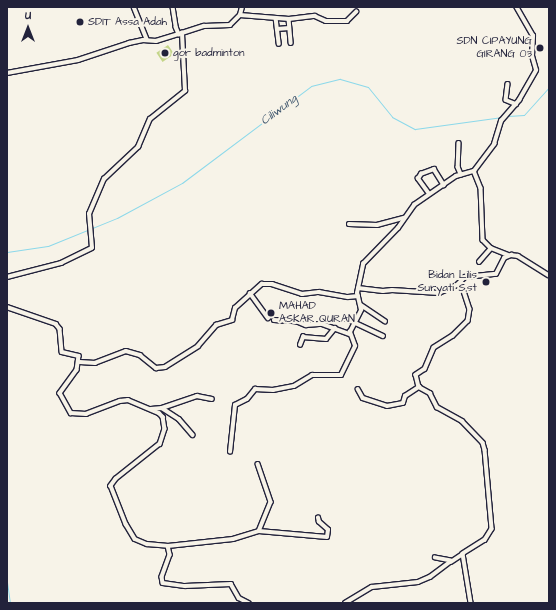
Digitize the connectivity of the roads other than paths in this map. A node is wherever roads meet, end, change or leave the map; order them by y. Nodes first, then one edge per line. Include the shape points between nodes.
1 (134, 7) edge
2 (173, 7) edge
3 (242, 7) edge
4 (516, 7) edge
5 (356, 12) dead end
6 (240, 14) junction
7 (276, 18) junction
8 (289, 19) junction
9 (277, 28) junction
10 (289, 28) junction
11 (181, 33) junction
12 (147, 40) junction
13 (291, 43) dead end
14 (279, 44) dead end
15 (7, 73) edge
16 (508, 84) dead end
17 (516, 104) junction
18 (460, 143) dead end
19 (474, 171) junction
20 (461, 174) junction
21 (444, 185) junction
22 (430, 194) junction
23 (403, 218) junction
24 (349, 224) dead end
25 (491, 248) junction
26 (508, 255) junction
27 (480, 262) dead end
28 (549, 275) edge
29 (7, 277) edge
30 (461, 282) junction
31 (358, 288) junction
32 (250, 293) junction
33 (358, 296) junction
34 (361, 305) junction
35 (7, 307) edge
36 (268, 318) dead end
37 (345, 318) dead end
38 (274, 320) dead end
39 (384, 321) dead end
40 (355, 323) junction
41 (335, 328) junction
42 (350, 334) junction
43 (383, 336) dead end
44 (300, 344) dead end
45 (80, 362) junction
46 (419, 387) junction
47 (358, 389) dead end
48 (212, 399) dead end
49 (162, 408) junction
50 (150, 409) junction
51 (193, 435) dead end
52 (230, 452) dead end
53 (258, 464) dead end
54 (318, 518) dead end
55 (259, 531) junction
56 (168, 546) junction
57 (463, 554) junction
58 (435, 558) dead end
59 (451, 562) junction
60 (249, 603) edge
61 (345, 603) edge
62 (471, 603) edge

1 - 12 street
2 - 11 street via 176,27
3 - 6 street
4 - 17 street via 533,36 532,56 536,69
5 - 8 street via 347,21 326,21 315,16
6 - 7 street
6 - 11 street via 230,25 204,26
7 - 8 street
7 - 9 street
8 - 10 street
9 - 10 street
9 - 14 street
10 - 13 street
11 - 12 street via 156,41
11 - 29 street via 185,90 150,119 138,147 104,179 90,207 92,248 77,257
12 - 15 street via 129,43 78,60
16 - 17 street via 506,100
17 - 19 street via 501,121 494,144
18 - 20 street via 458,167
19 - 20 street
19 - 25 street via 481,188 482,238
20 - 21 street
21 - 22 street
21 - 22 street via 434,169 421,174 418,179
22 - 23 street via 414,205
23 - 24 street via 377,224
23 - 31 street via 398,228 363,264
25 - 26 street
25 - 27 street
26 - 28 street via 518,256
26 - 30 street via 496,274 465,277
30 - 31 street via 438,293
30 - 46 street via 470,309 468,321 453,336 434,348 424,371 416,375
31 - 33 street
32 - 33 street via 259,285 269,283 302,294 319,292 348,297
32 - 36 street
32 - 45 street via 235,308 233,319 216,325 198,346 165,367 156,368 140,355 126,351 95,363
33 - 34 street
34 - 39 street
34 - 40 street
35 - 45 street via 56,324 60,329 61,350 79,355
37 - 40 street
38 - 41 street via 296,320 306,326 318,324
40 - 42 street
40 - 43 street via 372,334
41 - 42 street
41 - 44 street via 327,338 303,337
42 - 52 street via 355,346 340,376 312,375 294,386 273,390 255,389 247,400 236,404
45 - 50 street via 60,393 71,413 86,414 125,400
46 - 47 street via 405,396 403,403 387,406 363,398
46 - 57 street via 430,393 439,409 462,421 483,444 492,531 485,540
48 - 49 street via 197,396
49 - 50 street
49 - 51 street via 179,418
50 - 56 street via 163,418 165,429 162,440 149,455 116,479 111,487 135,539 147,544
53 - 55 street via 271,502
54 - 55 street via 328,530 327,537
55 - 56 street via 233,539
56 - 60 street via 170,555 162,577 163,582 185,586 231,584 240,598
57 - 59 street
57 - 62 street
58 - 59 street
59 - 61 street via 418,582 372,587

